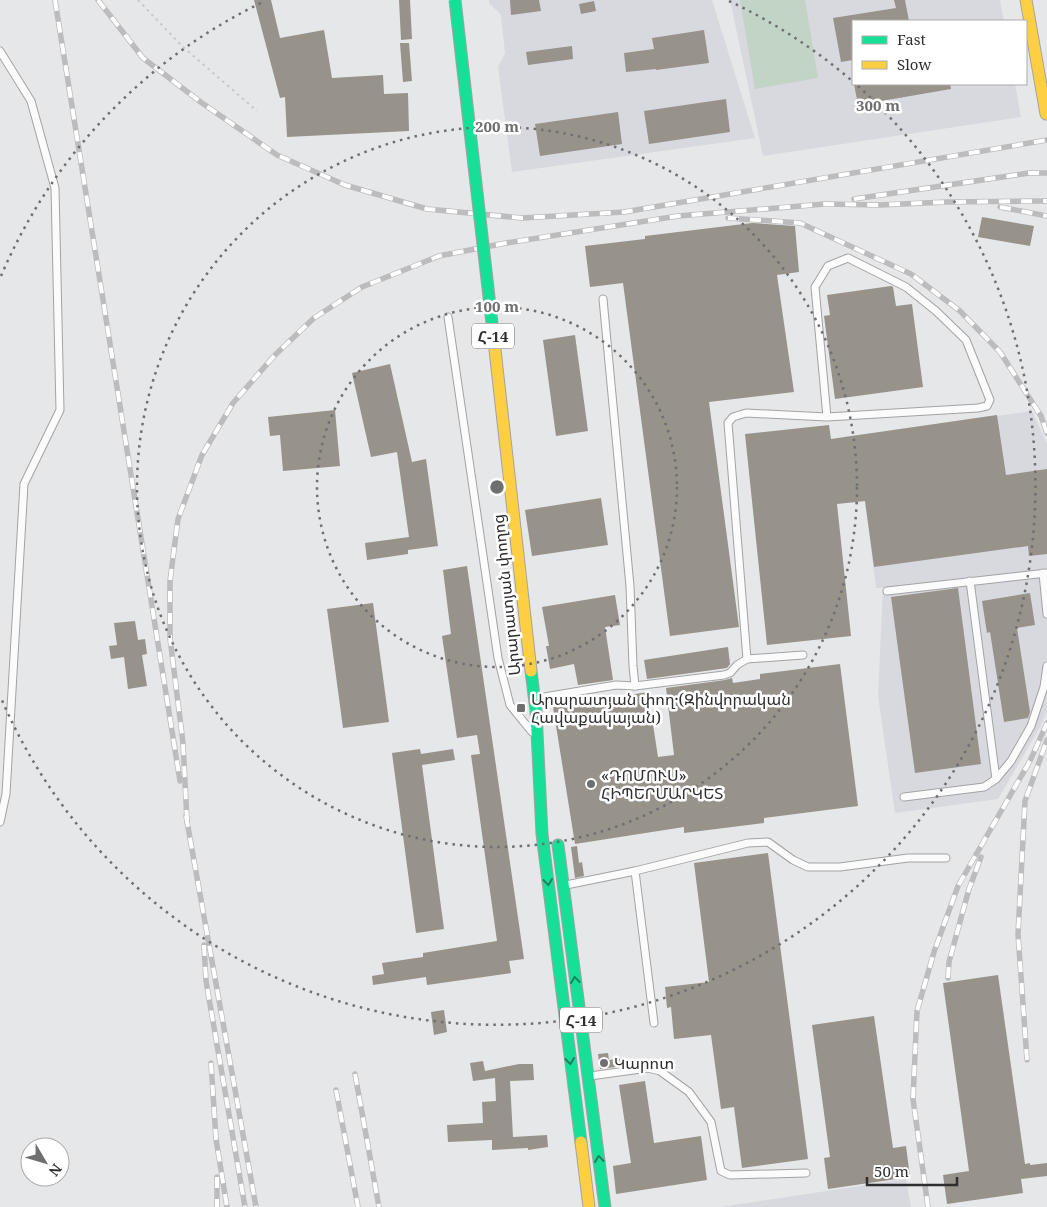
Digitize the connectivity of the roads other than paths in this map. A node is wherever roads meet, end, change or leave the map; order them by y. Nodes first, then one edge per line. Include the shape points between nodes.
1 (455, 0) edge
2 (1026, 0) edge
3 (0, 51) edge
4 (1046, 114) dead end
5 (603, 299) dead end
6 (448, 317) dead end
7 (827, 417) junction
8 (1045, 573) edge
9 (970, 581) junction
10 (887, 591) dead end
11 (1047, 614) edge
12 (803, 655) dead end
13 (747, 659) junction
14 (1047, 666) edge
15 (635, 686) junction
16 (534, 698) junction
17 (538, 739) junction
18 (996, 779) junction
19 (904, 797) dead end
20 (552, 814) dead end
21 (0, 822) edge
22 (556, 832) dead end
23 (946, 858) dead end
24 (635, 871) junction
25 (563, 886) junction
26 (654, 1023) dead end
27 (588, 1076) junction
28 (806, 1173) dead end
29 (589, 1207) edge
30 (605, 1207) edge

1 - 16 main road, Արարատյան փողոց / Հ-14, bridge
2 - 4 main road
3 - 21 lane via 31,101 55,188 60,410 24,484 6,794
5 - 15 lane via 630,586
6 - 17 lane via 498,658 510,705
7 - 7 lane via 815,288 828,266 848,258 906,287 966,340 990,400 987,406 978,408
7 - 13 lane via 746,414 733,417 728,423
8 - 9 lane
8 - 11 lane
9 - 10 lane
9 - 18 lane
12 - 13 lane
13 - 15 lane via 724,675
14 - 18 lane via 1044,687 1031,726 1011,761
15 - 16 lane via 616,685
16 - 17 main road, Արարատյան փողոց / Հ-14
17 - 20 main road, Արարատյան փողոց / Հ-14
17 -> 29 main road, Արարատյան փողոց / Հ-14 via 542,834
18 - 19 lane via 984,787
22 - 25 main road, Հ-14
23 - 24 lane via 908,858 840,867 808,866 793,860 768,842 748,842
24 - 25 lane
24 - 26 lane
27 -> 25 main road, Հ-14
27 - 28 lane via 648,1068 660,1071 689,1092 712,1122 721,1171 730,1175
30 -> 27 main road, Հ-14

